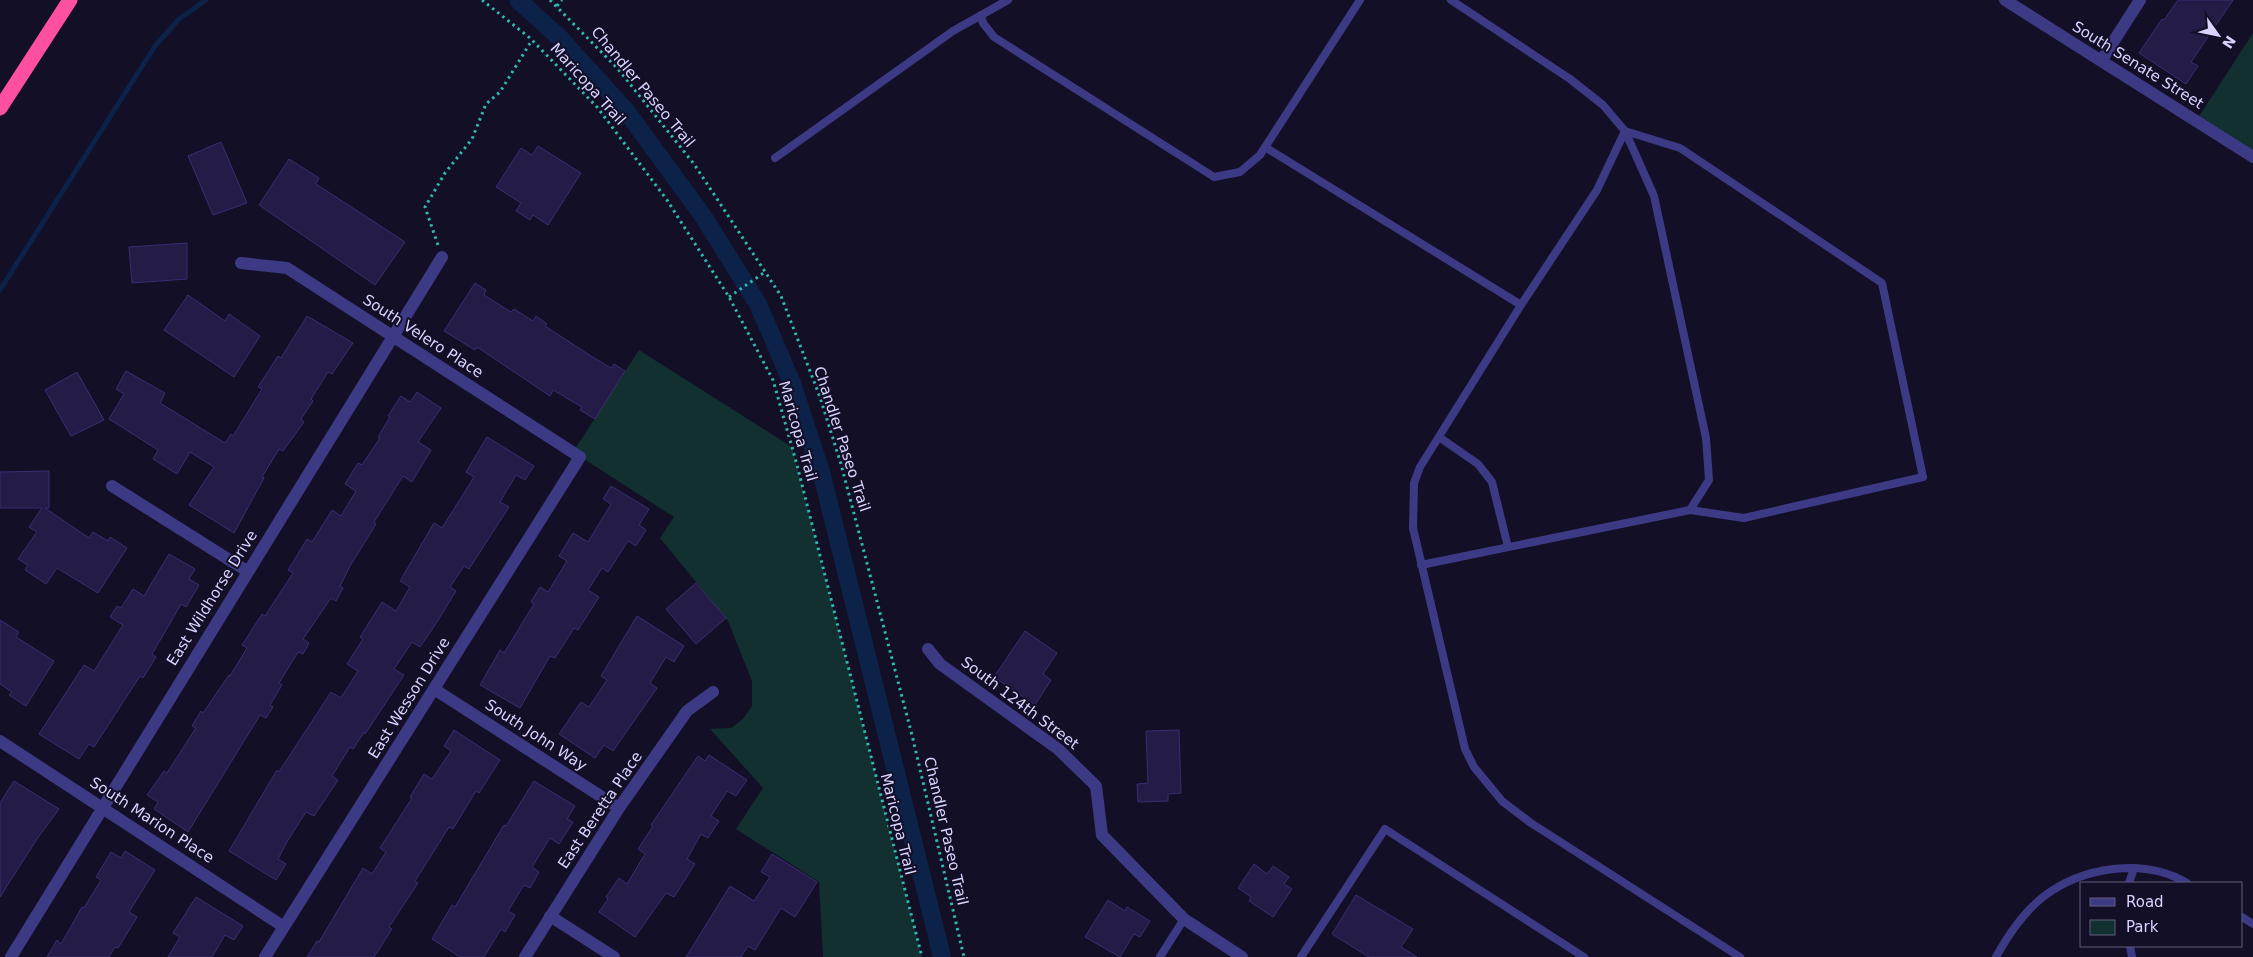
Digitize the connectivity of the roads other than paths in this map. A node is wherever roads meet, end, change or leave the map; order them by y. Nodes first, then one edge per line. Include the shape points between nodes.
1 (70, 0) edge
2 (1008, 0) edge
3 (1360, 0) edge
4 (1451, 0) edge
5 (2005, 0) edge
6 (2140, 0) edge
7 (981, 15) junction
8 (2101, 61) junction
9 (0, 108) edge
10 (1625, 132) junction
11 (1265, 148) junction
12 (2253, 157) edge
13 (775, 158) dead end
14 (442, 257) road end
15 (241, 263) dead end
16 (1521, 305) junction
17 (393, 336) junction
18 (1439, 437) junction
19 (580, 457) joint
20 (112, 486) dead end
21 (1690, 510) junction
22 (1508, 548) junction
23 (1421, 565) junction
24 (248, 571) junction
25 (928, 648) dead end
26 (434, 689) junction
27 (713, 692) dead end
28 (0, 741) edge
29 (102, 806) junction
30 (620, 808) junction
31 (2134, 868) junction
32 (2129, 882) edge
33 (2185, 882) edge
34 (550, 916) junction
35 (1184, 919) junction
36 (284, 927) junction
37 (11, 957) edge
38 (265, 957) edge
39 (525, 957) edge
40 (614, 957) edge
41 (1160, 957) edge
42 (1242, 957) edge
43 (1301, 957) edge
44 (1584, 957) edge
45 (1740, 957) edge
46 (1996, 957) edge

1 - 9 highway
2 - 7 lane
3 - 11 lane
4 - 10 lane via 1570,79 1603,105
5 - 8 street, South Senate Street
6 - 8 street
7 - 11 lane via 994,37 1214,177 1240,172
7 - 13 lane via 953,31
8 - 12 street, South Senate Street
10 - 16 lane via 1597,190
10 - 21 lane via 1654,196 1706,438 1709,480
10 - 21 lane via 1680,148 1882,283 1923,477 1744,518
11 - 16 lane
14 - 17 street, East Wildhorse Drive
15 - 17 street, South Velero Place via 287,268
16 - 18 lane
17 - 19 street, South Velero Place
17 - 24 street, East Wildhorse Drive
18 - 22 lane via 1478,464 1492,482
18 - 23 lane via 1414,483 1413,528
19 - 26 street, East Wesson Drive
20 - 24 street
21 - 22 lane
22 - 23 lane
23 - 45 lane via 1466,749 1474,767 1488,785 1502,801 1531,822
24 - 29 street, East Wildhorse Drive
25 - 35 street, South 124th Street via 940,664 1058,749 1096,786 1102,835
26 - 30 street, South John Way
26 - 36 street, East Wesson Drive
27 - 30 street, East Beretta Place via 687,711
28 - 29 street, South Marion Place
29 - 36 street, South Marion Place
29 - 37 street, East Wildhorse Drive
30 - 34 street, East Beretta Place
31 - 32 lane
31 - 33 lane via 2167,873
31 - 46 lane via 2094,872 2043,897 2009,934
34 - 39 street, East Beretta Place
34 - 40 street
35 - 41 lane
35 - 42 street, South 124th Street
36 - 38 street, East Wesson Drive
43 - 44 lane via 1385,829

